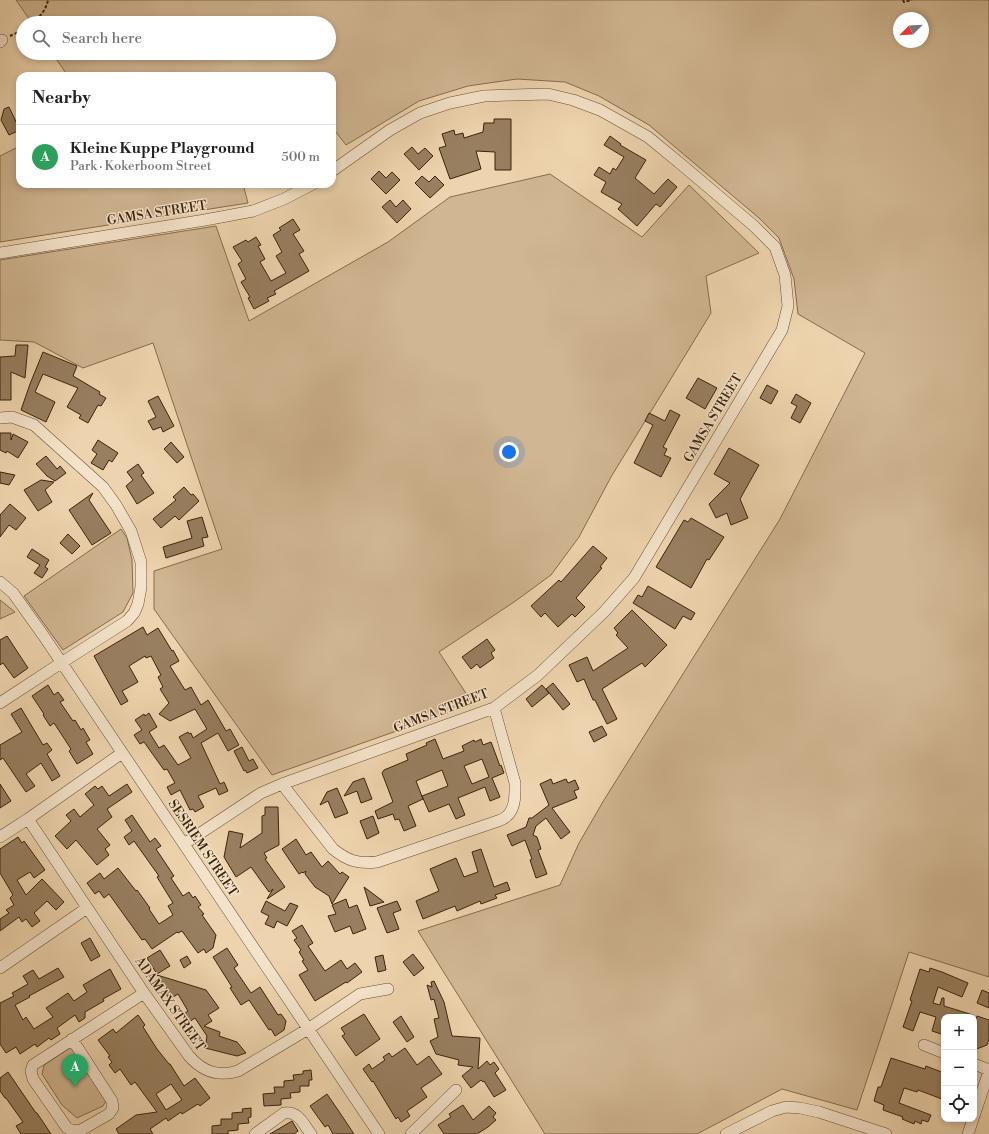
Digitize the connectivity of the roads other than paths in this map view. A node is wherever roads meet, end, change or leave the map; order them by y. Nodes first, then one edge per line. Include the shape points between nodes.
1 (336, 168) edge
2 (305, 188) edge
3 (0, 253) edge
4 (0, 418) edge
5 (0, 582) edge
6 (61, 663) junction
7 (0, 703) edge
8 (494, 708) junction
9 (122, 753) junction
10 (282, 784) junction
11 (28, 819) junction
12 (0, 837) edge
13 (184, 844) junction
14 (87, 908) junction
15 (0, 968) edge
16 (388, 989) dead end
17 (144, 993) junction
18 (308, 1029) junction
19 (72, 1039) junction
20 (924, 1046) dead end
21 (941, 1052) edge
22 (977, 1065) edge
23 (989, 1071) edge
24 (456, 1090) dead end
25 (977, 1107) edge
26 (972, 1122) edge
27 (255, 1134) edge
28 (311, 1134) edge
29 (379, 1134) edge
30 (411, 1134) edge
31 (726, 1134) edge
32 (886, 1134) edge
33 (968, 1134) edge

1 - 8 street, GAMSA STREET via 390,130 420,113 484,96 554,95 600,110 648,137 754,226 775,247 785,275 788,306 782,330 634,578 604,612 538,675
2 - 3 street, GAMSA STREET via 253,211
4 - 6 street via 12,417 34,426 103,487 131,531 141,562 138,604 128,621
5 - 6 street, SESRIEM STREET via 12,593
6 - 7 street
6 - 9 street, SESRIEM STREET
8 - 10 street, GAMSA STREET
8 - 10 street via 515,782 512,807 507,816 498,821 377,862 353,862 333,849
9 - 11 street
9 - 13 street, SESRIEM STREET
10 - 13 street, GAMSA STREET via 261,793
11 - 12 street
11 - 14 street, ADAMAX STREET
13 - 18 street, SESRIEM STREET
14 - 15 street
14 - 17 street, ADAMAX STREET
16 - 18 street, ADAMAX STREET via 360,994
17 - 18 street, ADAMAX STREET via 194,1062 215,1073 227,1074 238,1071
17 - 19 street
18 - 29 street, SESRIEM STREET
19 - 19 street via 112,1101 113,1108 109,1114 81,1130 74,1131 67,1128 33,1079 31,1071 32,1065
20 - 21 street
22 - 23 street
23 - 25 street
24 - 30 street
26 - 33 street
27 - 28 street via 284,1113 290,1112 296,1114
31 - 32 street via 772,1111 800,1108

